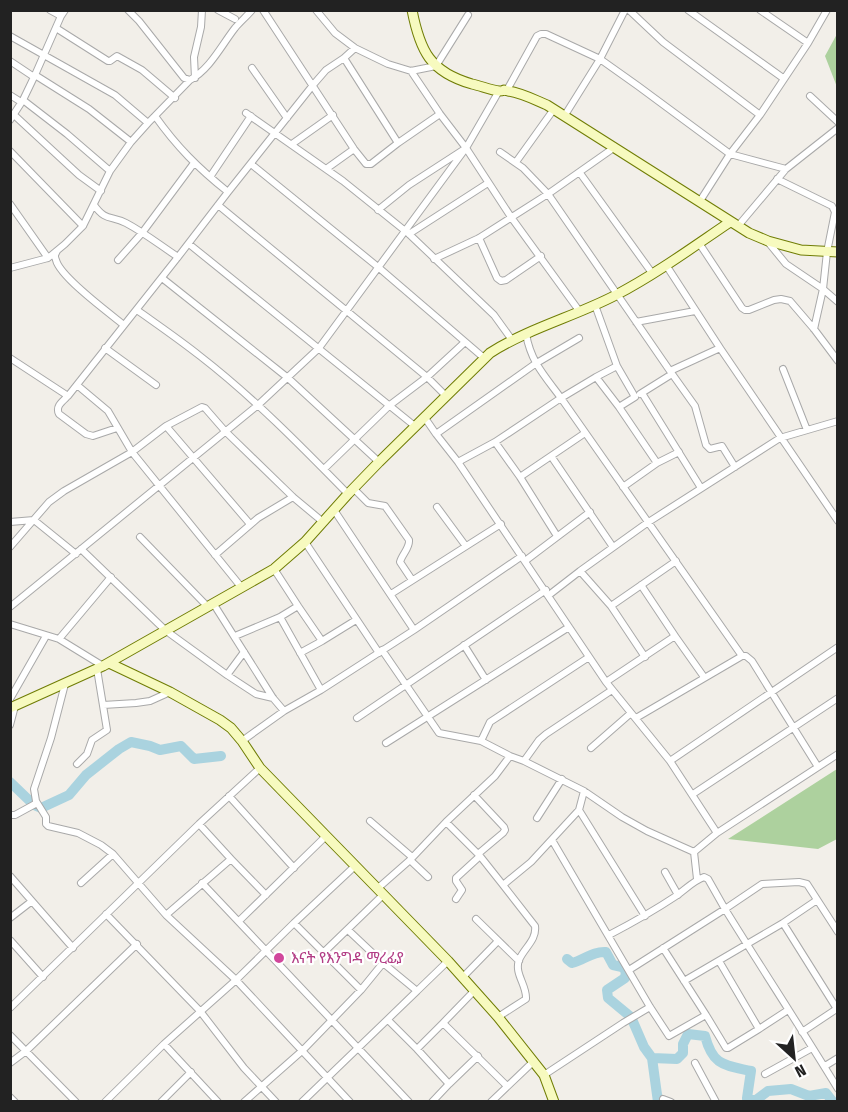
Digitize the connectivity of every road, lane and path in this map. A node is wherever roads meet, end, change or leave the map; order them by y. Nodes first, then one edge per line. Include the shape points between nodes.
1 (51, 10) edge
2 (128, 10) edge
3 (202, 10) edge
4 (218, 10) edge
5 (236, 10) edge
6 (252, 10) edge
7 (263, 10) edge
8 (316, 10) edge
9 (412, 10) edge
10 (627, 10) edge
11 (688, 10) edge
12 (760, 10) edge
13 (827, 10) edge
14 (63, 13) edge
15 (468, 15) dead end
16 (235, 19) junction
17 (56, 28) junction
18 (236, 28) junction
19 (10, 36) edge
20 (808, 43) junction
21 (355, 48) junction
22 (45, 54) junction
23 (344, 58) junction
24 (600, 59) junction
25 (10, 61) edge
26 (436, 66) junction
27 (252, 68) dead end
28 (411, 71) junction
29 (35, 76) junction
30 (783, 78) junction
31 (192, 79) junction
32 (313, 85) junction
33 (503, 91) junction
34 (10, 95) edge
35 (810, 96) dead end
36 (174, 98) junction
37 (22, 101) junction
38 (554, 109) junction
39 (440, 114) junction
40 (760, 115) junction
41 (155, 116) junction
42 (333, 116) junction
43 (565, 116) junction
44 (12, 117) edge
45 (287, 118) junction
46 (837, 122) edge
47 (148, 123) junction
48 (837, 128) edge
49 (276, 132) junction
50 (131, 142) junction
51 (398, 143) junction
52 (292, 144) junction
53 (615, 147) junction
54 (466, 148) junction
55 (354, 149) junction
56 (10, 151) edge
57 (500, 152) dead end
58 (730, 154) junction
59 (516, 162) junction
60 (194, 164) junction
61 (251, 164) junction
62 (326, 169) junction
63 (786, 169) junction
64 (111, 171) junction
65 (580, 172) junction
66 (210, 177) junction
67 (777, 179) junction
68 (488, 183) junction
69 (101, 191) junction
70 (228, 192) junction
71 (548, 194) junction
72 (700, 201) junction
73 (10, 204) edge
74 (218, 205) junction
75 (93, 206) junction
76 (378, 210) junction
77 (512, 217) junction
78 (734, 224) junction
79 (82, 226) junction
80 (142, 232) junction
81 (407, 232) junction
82 (479, 238) junction
83 (768, 241) junction
84 (699, 243) junction
85 (189, 244) junction
86 (60, 248) junction
87 (827, 252) junction
88 (837, 252) edge
89 (541, 256) junction
90 (178, 257) junction
91 (48, 258) junction
92 (434, 259) junction
93 (118, 260) dead end
94 (666, 265) junction
95 (378, 267) junction
96 (10, 268) edge
97 (652, 273) junction
98 (162, 278) junction
99 (823, 289) junction
100 (617, 294) junction
101 (837, 302) edge
102 (595, 305) junction
103 (137, 310) junction
104 (346, 310) junction
105 (695, 311) junction
106 (580, 312) junction
107 (636, 322) junction
108 (124, 325) junction
109 (814, 328) junction
110 (526, 334) junction
111 (579, 338) dead end
112 (513, 340) junction
113 (465, 342) junction
114 (105, 348) junction
115 (319, 348) junction
116 (720, 348) junction
117 (10, 358) edge
118 (484, 358) junction
119 (837, 361) edge
120 (535, 364) junction
121 (617, 366) junction
122 (783, 369) dead end
123 (671, 373) junction
124 (427, 377) junction
125 (596, 377) junction
126 (288, 378) junction
127 (77, 385) junction
128 (156, 385) dead end
129 (642, 393) junction
130 (68, 396) junction
131 (446, 396) junction
132 (635, 397) junction
133 (561, 398) junction
134 (258, 405) junction
135 (390, 405) junction
136 (619, 407) junction
137 (425, 418) junction
138 (837, 421) edge
139 (166, 426) junction
140 (416, 427) junction
141 (117, 428) junction
142 (807, 430) junction
143 (225, 431) junction
144 (585, 433) junction
145 (436, 434) junction
146 (354, 438) junction
147 (780, 438) junction
148 (495, 442) junction
149 (132, 452) junction
150 (679, 452) junction
151 (551, 456) junction
152 (192, 458) junction
153 (379, 462) junction
154 (458, 462) junction
155 (657, 463) junction
156 (735, 467) junction
157 (324, 469) junction
158 (519, 477) junction
159 (159, 486) junction
160 (623, 487) junction
161 (701, 488) junction
162 (351, 491) junction
163 (294, 497) junction
164 (437, 507) dead end
165 (334, 510) junction
166 (590, 512) junction
167 (34, 520) junction
168 (10, 522) edge
169 (323, 522) junction
170 (837, 522) edge
171 (647, 523) junction
172 (250, 524) junction
173 (501, 524) junction
174 (557, 536) junction
175 (140, 537) dead end
176 (305, 542) junction
177 (465, 545) junction
178 (614, 547) junction
179 (10, 548) edge
180 (79, 551) junction
181 (215, 555) junction
182 (524, 558) junction
183 (676, 561) junction
184 (274, 569) junction
185 (580, 571) junction
186 (111, 577) junction
187 (412, 580) junction
188 (641, 585) junction
189 (242, 588) junction
190 (547, 593) junction
191 (391, 594) junction
192 (210, 604) junction
193 (298, 606) junction
194 (611, 606) junction
195 (10, 607) edge
196 (279, 617) junction
197 (356, 620) junction
198 (10, 624) edge
199 (569, 627) junction
200 (165, 630) junction
201 (414, 630) junction
202 (46, 636) junction
203 (235, 636) junction
204 (675, 636) junction
205 (58, 639) junction
206 (322, 640) junction
207 (464, 645) junction
208 (837, 647) edge
209 (381, 651) junction
210 (244, 652) junction
211 (300, 653) junction
212 (741, 656) junction
213 (589, 657) junction
214 (645, 657) junction
215 (103, 666) junction
216 (227, 675) junction
217 (704, 677) junction
218 (486, 680) junction
219 (606, 682) junction
220 (65, 684) junction
221 (405, 685) junction
222 (321, 690) junction
223 (612, 690) junction
224 (171, 692) junction
225 (772, 692) junction
226 (273, 698) junction
227 (837, 698) edge
228 (12, 705) edge
229 (103, 705) junction
230 (284, 711) junction
231 (634, 716) junction
232 (429, 717) junction
233 (357, 718) dead end
234 (10, 725) edge
235 (794, 727) junction
236 (242, 741) junction
237 (482, 741) junction
238 (386, 743) dead end
239 (591, 748) dead end
240 (837, 754) edge
241 (510, 756) junction
242 (524, 761) junction
243 (670, 761) junction
244 (77, 764) dead end
245 (819, 767) junction
246 (260, 768) junction
247 (562, 779) junction
248 (584, 791) junction
249 (693, 794) junction
250 (474, 795) junction
251 (229, 796) junction
252 (38, 803) junction
253 (579, 810) junction
254 (10, 815) edge
255 (537, 818) dead end
256 (370, 821) dead end
257 (446, 822) junction
258 (199, 824) junction
259 (717, 833) junction
260 (326, 836) junction
261 (552, 840) junction
262 (694, 852) junction
263 (112, 854) junction
264 (479, 855) junction
265 (411, 858) junction
266 (231, 859) junction
267 (355, 866) junction
268 (294, 868) junction
269 (665, 872) dead end
270 (10, 876) edge
271 (428, 877) dead end
272 (697, 879) junction
273 (81, 883) dead end
274 (138, 883) junction
275 (202, 883) junction
276 (504, 885) junction
277 (380, 892) junction
278 (266, 895) junction
279 (678, 895) junction
280 (456, 899) dead end
281 (817, 900) junction
282 (32, 901) junction
283 (725, 909) junction
284 (106, 914) junction
285 (166, 915) junction
286 (645, 915) junction
287 (10, 918) edge
288 (476, 919) dead end
289 (238, 921) junction
290 (294, 923) junction
291 (783, 923) junction
292 (348, 930) junction
293 (837, 932) edge
294 (609, 935) junction
295 (10, 940) edge
296 (498, 941) junction
297 (746, 943) junction
298 (137, 944) junction
299 (73, 948) junction
300 (663, 948) junction
301 (266, 951) junction
302 (323, 952) junction
303 (447, 961) junction
304 (519, 961) junction
305 (719, 962) junction
306 (383, 963) junction
307 (629, 970) junction
308 (43, 977) junction
309 (462, 978) junction
310 (236, 980) junction
311 (684, 981) junction
312 (361, 990) junction
313 (417, 991) junction
314 (474, 991) junction
315 (650, 1007) junction
316 (10, 1008) edge
317 (837, 1009) edge
318 (788, 1010) junction
319 (200, 1011) junction
320 (706, 1015) junction
321 (498, 1017) junction
322 (332, 1020) junction
323 (387, 1020) junction
324 (443, 1023) junction
325 (759, 1029) junction
326 (802, 1032) junction
327 (10, 1035) edge
328 (164, 1044) junction
329 (359, 1048) junction
330 (812, 1048) junction
331 (417, 1049) junction
332 (303, 1050) junction
333 (26, 1051) junction
334 (478, 1056) junction
335 (837, 1058) edge
336 (534, 1061) junction
337 (10, 1063) edge
338 (695, 1063) dead end
339 (825, 1066) junction
340 (191, 1072) junction
341 (765, 1074) dead end
342 (544, 1075) junction
343 (328, 1077) junction
344 (449, 1084) junction
345 (261, 1086) junction
346 (507, 1086) junction
347 (837, 1089) edge
348 (10, 1097) edge
349 (550, 1099) edge
350 (663, 1099) dead end
351 (406, 1100) edge
352 (15, 1101) edge
353 (76, 1101) edge
354 (105, 1101) edge
355 (163, 1101) edge
356 (219, 1101) edge
357 (244, 1101) edge
358 (276, 1101) edge
359 (302, 1101) edge
360 (350, 1101) edge
361 (432, 1101) edge
362 (491, 1101) edge
363 (671, 1101) edge
364 (716, 1101) edge

1 - 14 street
2 - 31 street via 184,78
3 - 31 street
4 - 16 street
5 - 16 street
6 - 18 street
7 - 32 street
8 - 21 street via 335,33
9 - 26 street via 419,40
10 - 24 street
10 - 40 street
11 - 30 street
12 - 20 street
13 - 20 street
14 - 17 street
15 - 26 street
16 - 18 street
17 - 22 street
17 - 36 street via 108,61 117,56 142,70
18 - 31 street via 211,62
19 - 22 street
20 - 30 street
21 - 23 street
21 - 28 street
22 - 29 street
22 - 47 street via 116,95
23 - 32 street
23 - 51 street
24 - 33 street via 541,34
24 - 43 street
24 - 58 street
25 - 29 street
26 - 28 street
26 - 33 street via 458,80
27 - 45 street
28 - 39 street
29 - 37 street
29 - 50 street via 90,109
30 - 40 street
31 - 36 street
32 - 42 street
32 - 45 street
33 - 38 street
33 - 54 street
34 - 37 street
35 - 46 street
36 - 41 street
37 - 44 street
37 - 64 street
38 - 43 street
38 - 59 street
39 - 51 street
39 - 54 street
40 - 58 street
41 - 47 street
41 - 60 street
42 - 52 street
42 - 55 street
43 - 53 street
44 - 69 street
45 - 49 street
47 - 50 street
48 - 63 street
49 - 52 street
49 - 61 street
49 - 66 street via 249,114
50 - 64 street
51 - 55 street via 369,165
52 - 62 street
53 - 65 street
53 - 72 street
54 - 68 street
54 - 76 street
54 - 81 street
55 - 62 street
56 - 79 street
57 - 59 street
58 - 63 street
58 - 72 street
59 - 71 street
60 - 66 street
60 - 80 street
61 - 70 street
61 - 95 street
62 - 76 street
63 - 67 street
64 - 69 street
65 - 71 street
65 - 97 street
66 - 70 street
67 - 78 street
67 - 87 street via 832,206 835,212
68 - 77 street
68 - 81 street
69 - 75 street
70 - 74 street
71 - 77 street
71 - 100 street
72 - 78 street
73 - 91 street
74 - 85 street
74 - 104 street
75 - 79 street
75 - 80 street via 109,219 123,221
76 - 81 street
77 - 82 street
77 - 89 street
78 - 83 street
78 - 84 street
79 - 86 street
80 - 90 street
80 - 93 street
81 - 92 street
81 - 95 street
82 - 89 street via 501,281
82 - 92 street
83 - 87 street
83 - 99 street via 786,264
84 - 94 street
84 - 109 street via 742,308 749,310 787,299
85 - 90 street
85 - 115 street
86 - 91 street
86 - 108 street via 55,259 69,279
87 - 88 street
87 - 99 street
89 - 106 street
90 - 98 street
91 - 96 street
92 - 112 street via 494,315
94 - 97 street
94 - 105 street
95 - 104 street
95 - 113 street
97 - 100 street
98 - 103 street
98 - 126 street
99 - 101 street
99 - 109 street
100 - 102 street
100 - 107 street
102 - 106 street
102 - 121 street
103 - 108 street
103 - 134 street via 201,356
104 - 115 street
104 - 124 street
105 - 107 street
105 - 116 street
106 - 110 street
107 - 123 street
108 - 114 street
109 - 119 street
110 - 112 street
110 - 120 street
111 - 120 street
112 - 118 street
113 - 118 street
113 - 124 street
114 - 127 street
114 - 128 street
115 - 126 street
115 - 135 street
116 - 123 street
116 - 147 street
117 - 130 street
118 - 131 street
120 - 133 street
120 - 145 street
121 - 125 street
121 - 132 street
122 - 142 street
123 - 129 street
123 - 156 street via 694,406 706,445 710,449 722,446
124 - 131 street
124 - 135 street
125 - 133 street
125 - 136 street
126 - 134 street
126 - 146 street
127 - 130 street
127 - 141 street via 108,411
129 - 132 street
129 - 150 street
130 - 141 street via 57,411 86,434 93,436
131 - 137 street
132 - 136 street
133 - 144 street
133 - 148 street
134 - 143 street
134 - 157 street
135 - 140 street
135 - 146 street
136 - 155 street
137 - 140 street
137 - 145 street
138 - 142 street
139 - 143 street via 202,407
139 - 149 street
139 - 152 street
140 - 153 street
141 - 149 street
142 - 147 street
143 - 152 street
143 - 163 street
144 - 151 street
144 - 160 street
145 - 154 street
146 - 153 street
146 - 157 street
147 - 156 street
147 - 170 street
148 - 154 street
148 - 158 street
149 - 159 street
149 - 167 street via 64,491
150 - 155 street
150 - 161 street
151 - 158 street
151 - 166 street
152 - 159 street
152 - 172 street
153 - 162 street
154 - 173 street
155 - 160 street
156 - 161 street
157 - 162 street
158 - 174 street
159 - 180 street
159 - 181 street
160 - 171 street
161 - 171 street
162 - 165 street
162 - 187 street via 368,503 385,506 409,540 400,562
163 - 169 street
163 - 172 street
164 - 177 street
165 - 169 street
165 - 191 street
166 - 174 street
166 - 178 street
167 - 168 street
167 - 179 street
167 - 180 street
169 - 176 street
171 - 178 street
171 - 183 street
172 - 181 street
173 - 177 street
173 - 182 street
174 - 182 street
175 - 192 street
176 - 184 street
176 - 197 street
177 - 187 street
178 - 185 street
180 - 186 street
180 - 195 street
181 - 189 street
182 - 190 street
182 - 201 street
183 - 188 street
183 - 212 street
184 - 189 street
184 - 193 street
185 - 190 street
185 - 194 street
186 - 200 street
186 - 205 street
187 - 191 street
188 - 194 street
188 - 204 street
189 - 192 street
190 - 199 street
190 - 207 street
191 - 201 street
192 - 200 street
192 - 203 street
193 - 196 street
193 - 206 street
194 - 214 street
196 - 203 street
196 - 211 street
197 - 206 street
197 - 209 street
198 - 202 street
199 - 213 street
199 - 218 street
200 - 215 street
200 - 216 street
201 - 209 street
202 - 205 street
202 - 228 street
203 - 210 street
204 - 214 street
204 - 217 street
205 - 215 street
206 - 211 street
207 - 218 street
207 - 221 street
208 - 225 street
209 - 221 street
209 - 222 street
210 - 216 street
210 - 226 street
211 - 222 street
212 - 217 street
212 - 225 street via 752,662
213 - 219 street
213 - 237 street via 490,722
214 - 219 street
215 - 220 street
215 - 224 street
215 - 229 street
216 - 226 street via 256,694
217 - 231 street
218 - 232 street
219 - 223 street
220 - 228 street
220 - 252 street via 34,789
221 - 232 street
221 - 233 street
222 - 230 street
223 - 231 street
223 - 242 street via 546,734
224 - 229 street via 150,701
224 - 236 street via 220,720
225 - 235 street
225 - 243 street
226 - 230 street
227 - 235 street
228 - 234 street
229 - 244 street via 107,730 92,740 87,754
230 - 236 street
231 - 239 street
231 - 243 street
232 - 237 street via 439,733
232 - 238 street
235 - 245 street
235 - 249 street
236 - 246 street
237 - 241 street
240 - 245 street
241 - 242 street
241 - 250 street
242 - 247 street
243 - 249 street
245 - 259 street
246 - 251 street
246 - 260 street
247 - 248 street
247 - 255 street
248 - 253 street
248 - 262 street via 647,831
249 - 259 street
250 - 257 street
250 - 264 street via 505,830
251 - 258 street
251 - 268 street
252 - 254 street
252 - 263 street via 48,826 78,833
253 - 261 street
253 - 286 street
256 - 265 street
257 - 264 street
257 - 265 street
258 - 266 street
258 - 274 street
259 - 262 street
260 - 267 street
260 - 268 street
261 - 276 street
261 - 294 street
262 - 272 street
263 - 273 street
263 - 274 street
264 - 276 street
264 - 280 street via 456,878 462,890
265 - 271 street
265 - 277 street
266 - 275 street
266 - 278 street
267 - 277 street
267 - 290 street
268 - 278 street
269 - 279 street
270 - 282 street
272 - 279 street
272 - 283 street via 708,879
274 - 284 street
274 - 285 street
275 - 285 street
275 - 289 street
276 - 304 street via 535,926 536,933
277 - 292 street
277 - 303 street
278 - 289 street
279 - 286 street
281 - 283 street via 807,884 769,883 756,887
281 - 291 street
281 - 293 street
282 - 287 street
282 - 299 street
283 - 297 street
283 - 300 street
284 - 298 street
284 - 299 street
285 - 310 street
286 - 294 street
288 - 296 street
289 - 301 street
290 - 301 street
290 - 302 street
291 - 297 street
291 - 317 street
292 - 302 street
292 - 306 street
294 - 307 street
295 - 308 street
296 - 304 street
296 - 309 street
297 - 305 street
297 - 318 street
298 - 319 street
298 - 333 street
299 - 308 street
300 - 307 street
300 - 311 street
301 - 310 street
301 - 322 street
302 - 312 street
303 - 309 street
303 - 313 street
304 - 321 street via 526,999
305 - 311 street
305 - 325 street
306 - 312 street
306 - 313 street
307 - 315 street
308 - 316 street
309 - 314 street
310 - 319 street
310 - 332 street
311 - 320 street
312 - 322 street
313 - 323 street
314 - 321 street
314 - 324 street
315 - 320 street via 669,1035
315 - 342 street
317 - 326 street
318 - 325 street
318 - 326 street
319 - 328 street
319 - 345 street
320 - 325 street via 726,1048
321 - 336 street
322 - 329 street
322 - 332 street
323 - 329 street
323 - 331 street
324 - 331 street
324 - 334 street
326 - 330 street
327 - 333 street
328 - 340 street
328 - 354 street
329 - 343 street
329 - 351 street
330 - 339 street
330 - 341 street
331 - 344 street
332 - 343 street
332 - 345 street
333 - 337 street
333 - 353 street
334 - 344 street
334 - 346 street
335 - 339 street
336 - 342 street
336 - 346 street
338 - 364 street
339 - 347 street
340 - 355 street
340 - 356 street
342 - 349 street
343 - 359 street
343 - 360 street
344 - 361 street
345 - 357 street
345 - 358 street
346 - 362 street
348 - 352 street
350 - 363 street

